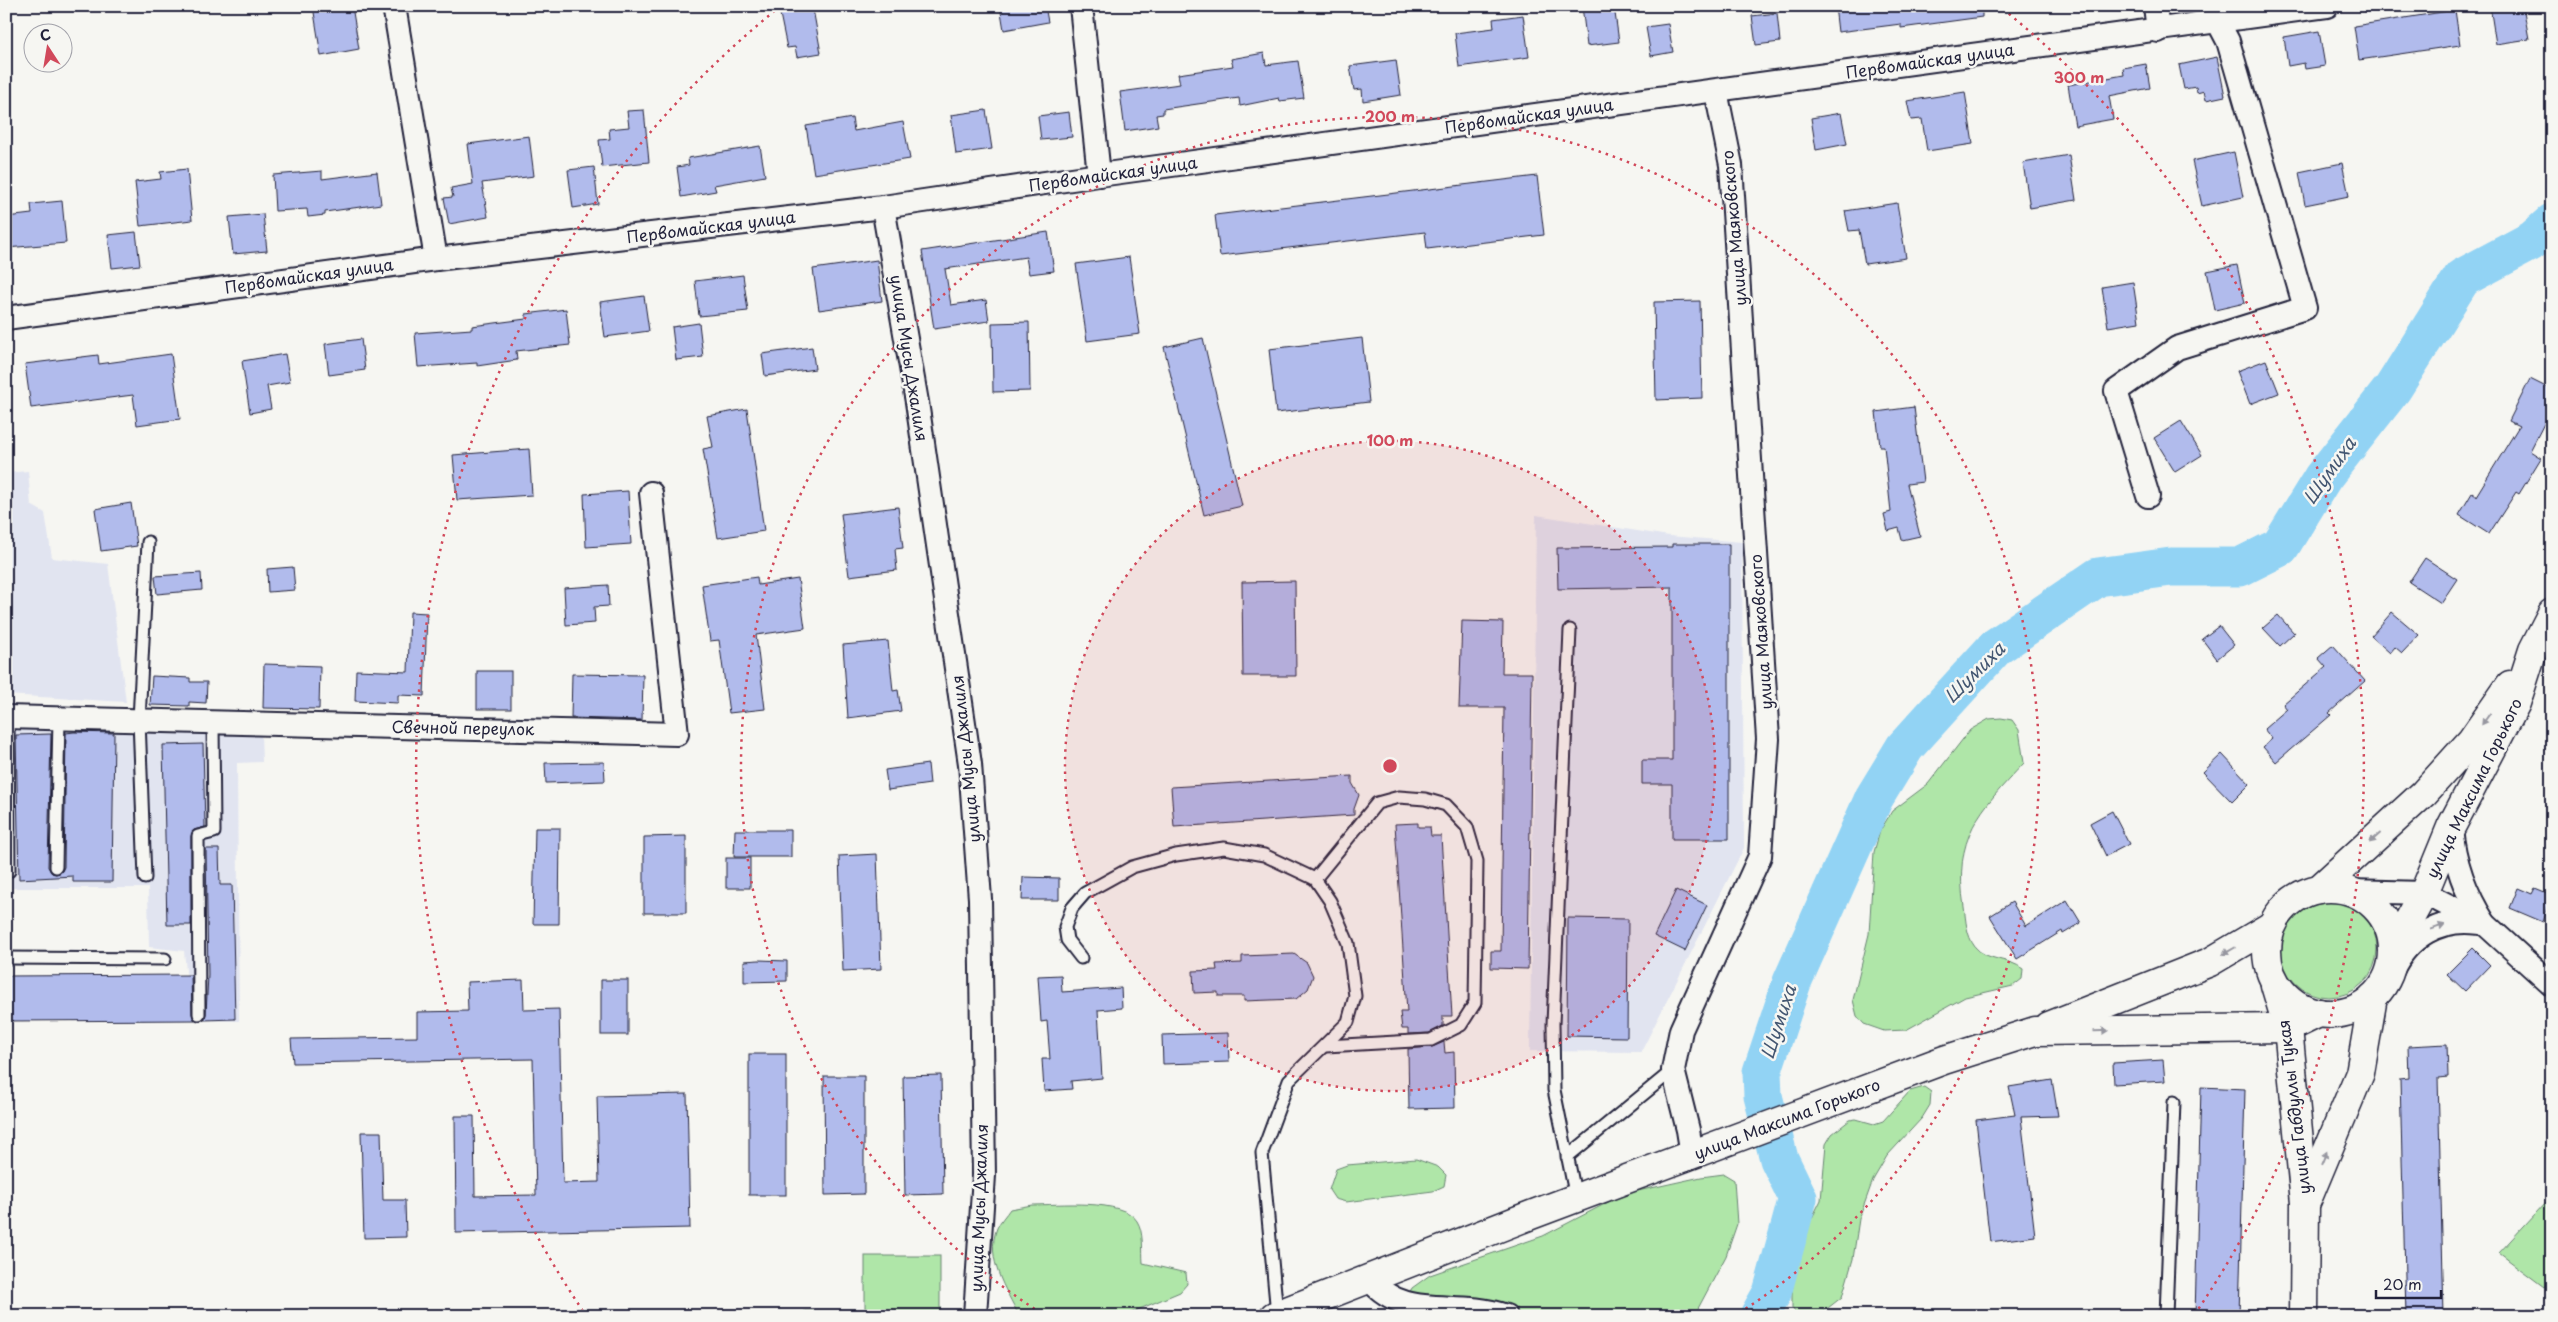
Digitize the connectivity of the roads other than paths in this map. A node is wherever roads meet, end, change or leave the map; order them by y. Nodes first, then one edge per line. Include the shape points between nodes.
1 (394, 6) edge
2 (1081, 6) edge
3 (2155, 6) edge
4 (2327, 6) edge
5 (2218, 22) junction
6 (2158, 31) junction
7 (1716, 91) junction
8 (1099, 175) junction
9 (884, 207) junction
10 (436, 259) junction
11 (6, 318) edge
12 (651, 492) dead end
13 (2148, 496) dead end
14 (148, 542) dead end
15 (2552, 613) edge
16 (1570, 630) dead end
17 (2534, 650) junction
18 (7, 716) edge
19 (59, 718) junction
20 (139, 720) junction
21 (213, 722) junction
22 (2451, 827) junction
23 (56, 867) dead end
24 (9, 871) dead end
25 (145, 878) dead end
26 (1315, 879) junction
27 (2319, 888) junction
28 (2350, 891) junction
29 (2424, 893) junction
30 (2485, 924) junction
31 (2271, 926) junction
32 (6, 958) edge
33 (1081, 958) dead end
34 (165, 959) dead end
35 (2392, 960) junction
36 (2274, 982) junction
37 (2552, 985) edge
38 (2373, 997) junction
39 (2319, 1013) junction
40 (199, 1014) dead end
41 (2288, 1028) junction
42 (2035, 1031) junction
43 (1326, 1046) junction
44 (1673, 1070) junction
45 (2174, 1102) dead end
46 (1692, 1154) junction
47 (1568, 1157) junction
48 (1576, 1198) junction
49 (2305, 1203) junction
50 (1369, 1279) junction
51 (1276, 1315) edge
52 (975, 1316) edge
53 (1506, 1316) edge
54 (2166, 1316) edge
55 (2304, 1316) edge

1 - 10 street
2 - 8 street
3 - 6 street
4 - 5 street, Первомайская улица
5 - 6 street, Первомайская улица
5 - 13 street via 2228,42 2306,308 2177,348 2116,391
6 - 7 street, Первомайская улица
7 - 8 street, Первомайская улица
7 - 44 street, улица Маяковского via 1732,165 1768,739 1760,856 1681,1030
8 - 9 street, Первомайская улица
9 - 10 street, Первомайская улица
9 - 52 street, улица Мусы Джалиля via 917,402 970,764 980,899 984,1175
10 - 11 street, Первомайская улица
12 - 21 street, Свечной переулок via 677,734
14 - 20 lane
15 - 17 main road, улица Максима Горького
16 - 47 lane via 1553,1024 1554,1090
17 - 22 main road, улица Максима Горького via 2516,703
17 -> 27 main road, улица Максима Горького via 2471,741 2424,793
18 - 19 street, Свечной переулок
18 - 24 lane
19 - 20 street, Свечной переулок
19 - 23 lane
20 - 21 street, Свечной переулок
20 - 25 lane
21 - 40 lane via 214,832 198,836
22 - 29 main road, улица Максима Горького
22 - 30 street via 2461,878
26 - 33 lane via 1264,855 1224,848 1176,855 1132,867 1085,893 1072,908 1065,927 1067,940
26 - 43 lane via 1330,901 1348,943 1355,996 1348,1022
26 - 43 lane via 1377,803 1400,797 1425,798 1446,805 1467,827 1477,861 1475,1002 1461,1025 1431,1040
27 - 28 main road, улица Максима Горького
27 - 31 main road, улица Максима Горького via 2299,895 2282,908
28 - 29 street
28 - 35 main road, улица Максима Горького via 2366,899 2380,913 2389,929
29 - 30 street
29 - 35 main road, улица Максима Горького
35 -> 30 street via 2429,930 2456,922
30 - 37 street
31 - 36 main road, улица Максима Горького via 2266,954
31 -> 42 main road via 2210,962
32 - 34 lane
35 - 38 main road, улица Максима Горького
36 - 39 main road, улица Максима Горького via 2301,1007
36 - 41 main road, улица Габдуллы Тукая
38 - 39 main road, улица Максима Горького via 2348,1011
49 -> 38 main road, улица Габдуллы Тукая via 2360,1073
39 - 41 main road, улица Максима Горького
42 -> 41 main road, улица Максима Горького
41 - 49 main road, улица Габдуллы Тукая
42 - 46 main road, улица Максима Горького via 1944,1060
43 - 51 lane via 1289,1080 1262,1153
44 - 46 street, улица Маяковского
44 - 47 lane
45 - 54 lane
46 - 48 main road, улица Максима Горького
47 - 48 lane
48 - 50 main road, улица Максима Горького
49 - 55 main road, улица Габдуллы Тукая
50 - 51 main road, улица Максима Горького
50 - 53 street via 1377,1292 1408,1312 1431,1314 1490,1310

